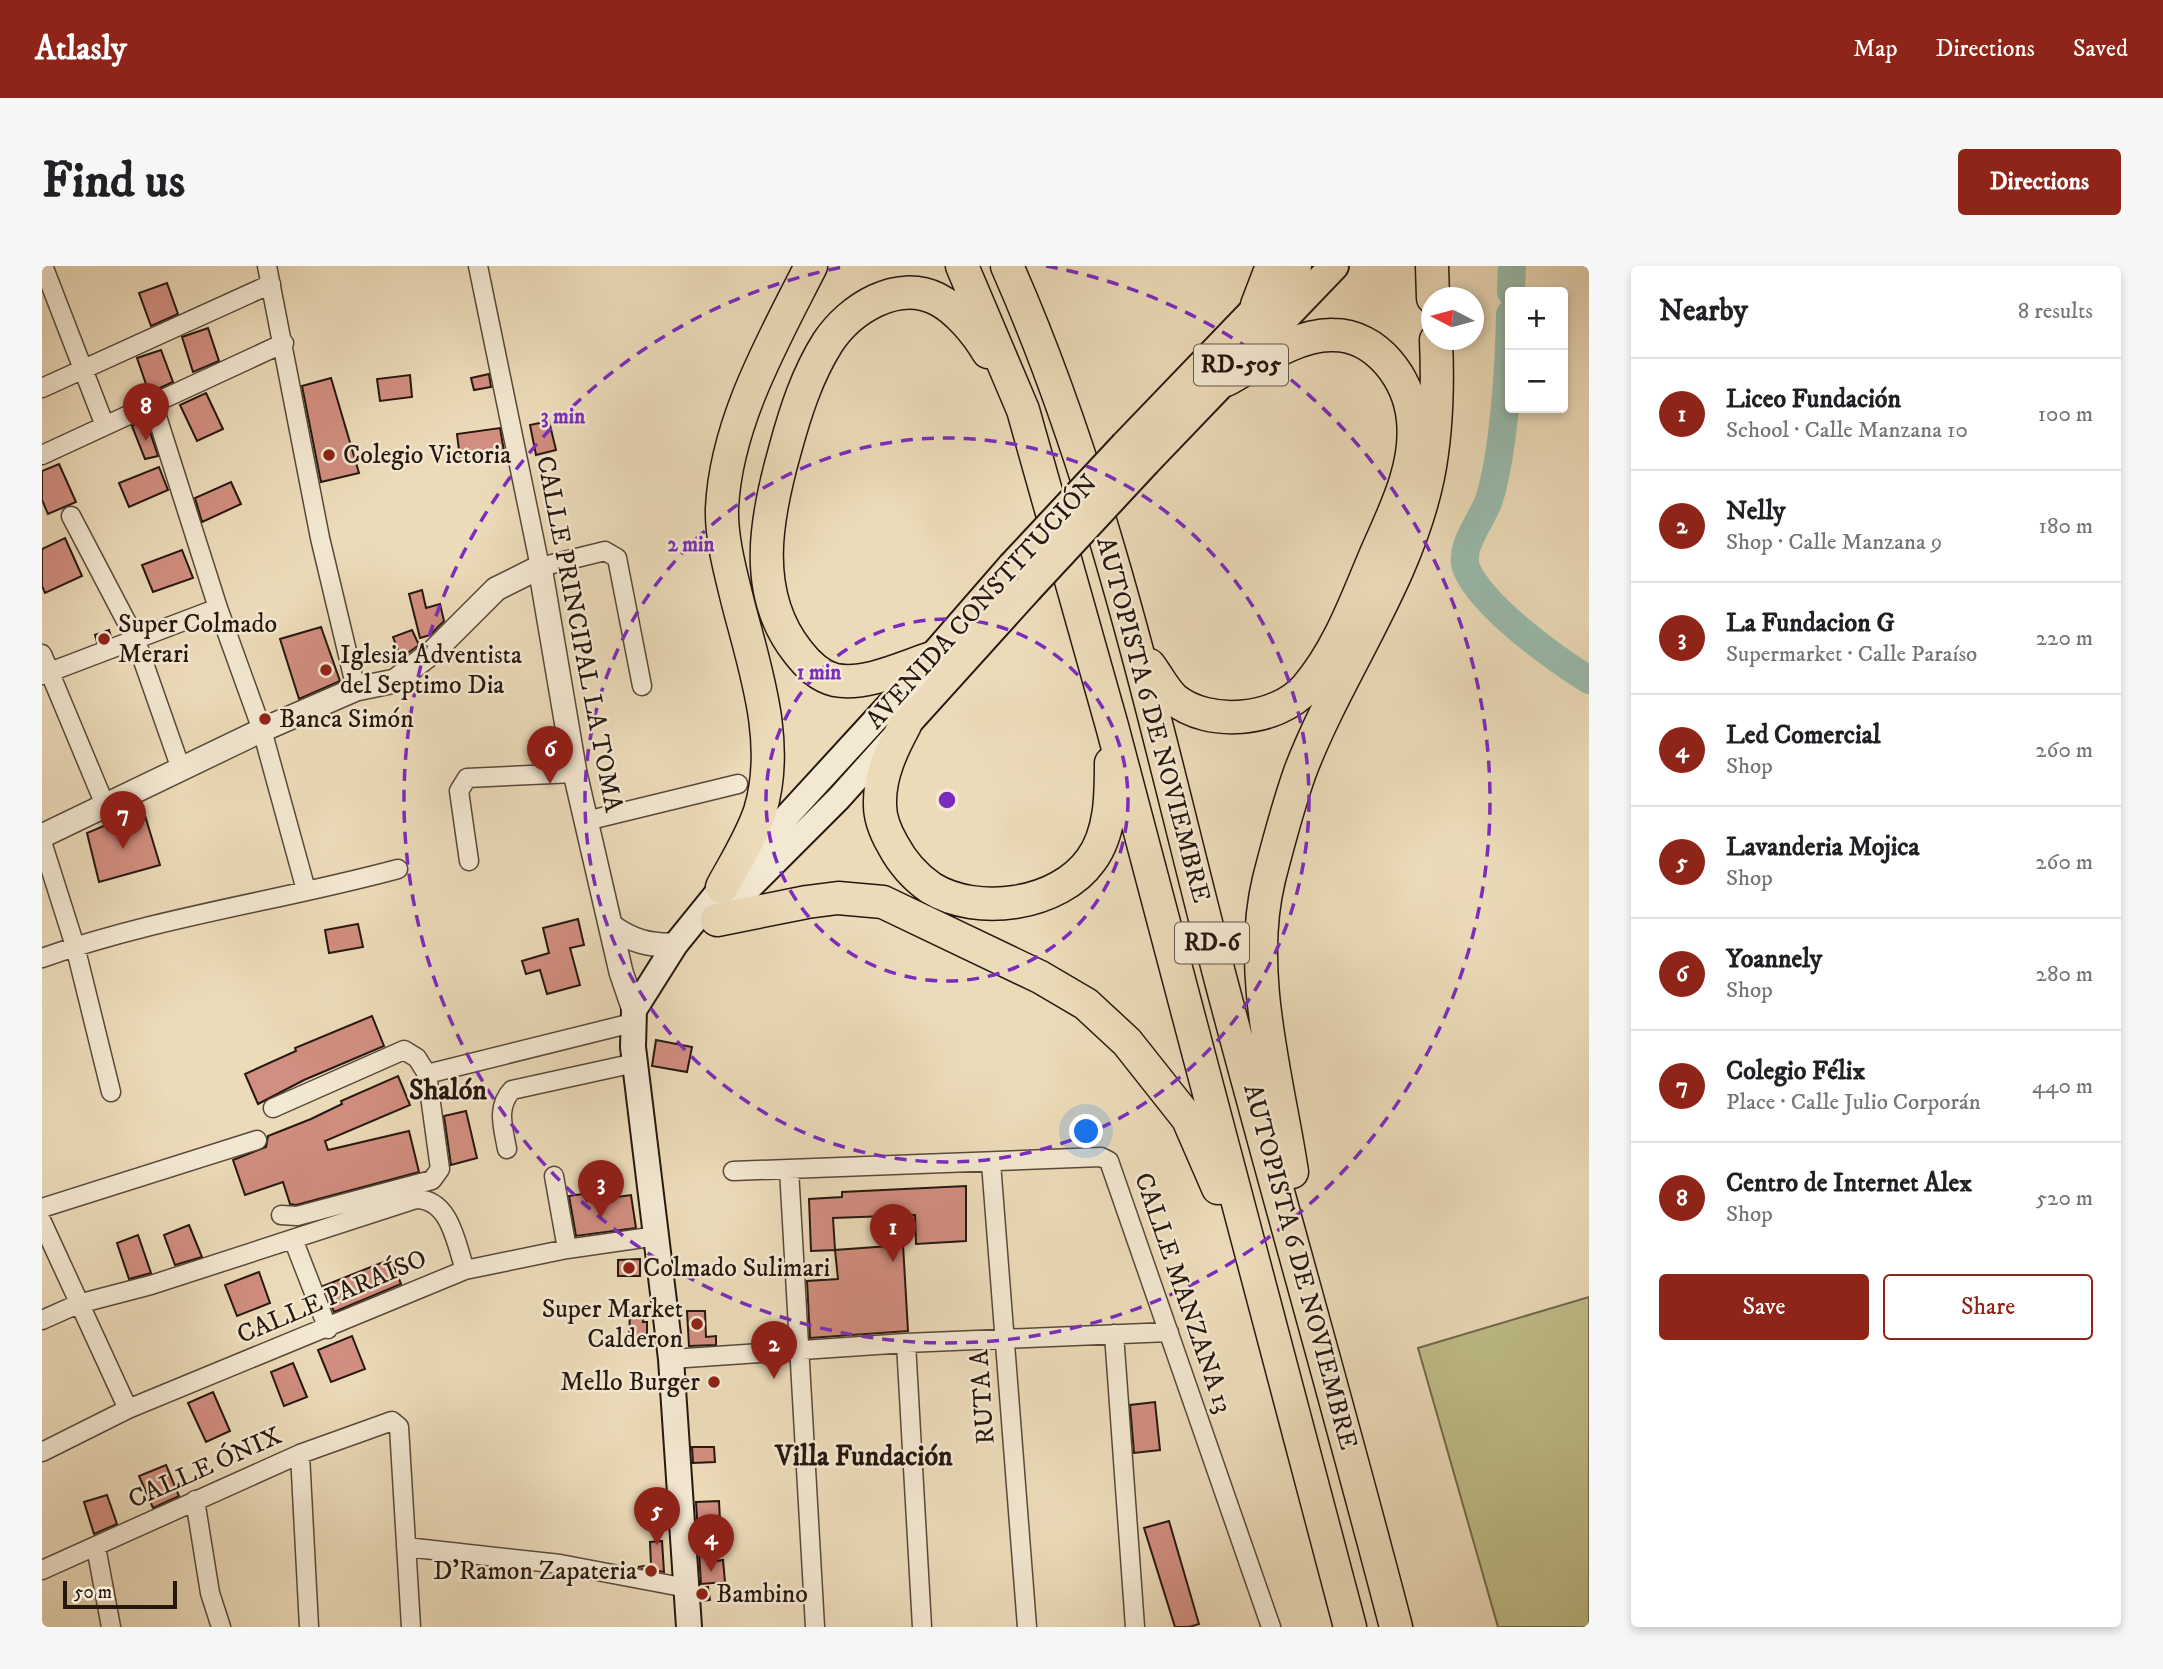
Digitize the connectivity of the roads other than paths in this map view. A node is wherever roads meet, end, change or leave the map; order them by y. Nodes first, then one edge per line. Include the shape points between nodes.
1 (267, 266) edge
2 (478, 266) edge
3 (811, 266) edge
4 (962, 266) edge
5 (1006, 266) edge
6 (1023, 266) edge
7 (1272, 266) edge
8 (1297, 266) edge
9 (1334, 266) edge
10 (1432, 266) edge
11 (45, 268) edge
12 (271, 284) junction
13 (1433, 287) edge
14 (1258, 305) junction
15 (1033, 326) junction
16 (284, 344) junction
17 (1436, 350) edge
18 (85, 368) junction
19 (1226, 380) junction
20 (42, 388) edge
21 (153, 404) junction
22 (1023, 410) junction
23 (105, 426) junction
24 (1136, 454) junction
25 (42, 456) edge
26 (71, 516) dead end
27 (540, 566) junction
28 (1020, 577) junction
29 (218, 608) junction
30 (135, 638) junction
31 (1138, 648) junction
32 (42, 653) edge
33 (932, 658) junction
34 (46, 673) edge
35 (642, 686) dead end
36 (356, 689) junction
37 (905, 725) junction
38 (1112, 726) junction
39 (262, 730) junction
40 (181, 769) junction
41 (575, 773) junction
42 (737, 784) dead end
43 (105, 805) junction
44 (586, 821) junction
45 (42, 836) edge
46 (42, 842) edge
47 (469, 860) dead end
48 (398, 869) dead end
49 (722, 887) junction
50 (306, 890) junction
51 (717, 920) junction
52 (611, 926) junction
53 (675, 945) junction
54 (75, 946) junction
55 (42, 958) edge
56 (633, 1017) junction
57 (635, 1063) junction
58 (427, 1074) junction
59 (111, 1093) dead end
60 (273, 1108) dead end
61 (257, 1140) dead end
62 (507, 1149) dead end
63 (991, 1163) junction
64 (789, 1169) junction
65 (733, 1171) dead end
66 (554, 1176) dead end
67 (42, 1208) edge
68 (281, 1215) dead end
69 (42, 1222) edge
70 (657, 1236) junction
71 (293, 1239) junction
72 (567, 1249) junction
73 (466, 1270) junction
74 (78, 1304) junction
75 (1314, 1316) junction
76 (42, 1320) edge
77 (328, 1329) junction
78 (1169, 1332) junction
79 (1114, 1334) junction
80 (1005, 1339) junction
81 (906, 1343) junction
82 (800, 1350) junction
83 (671, 1359) junction
84 (128, 1409) junction
85 (42, 1452) edge
86 (300, 1454) junction
87 (195, 1500) junction
88 (96, 1547) junction
89 (406, 1547) junction
90 (42, 1570) edge
91 (687, 1588) junction
92 (1340, 1589) junction
93 (111, 1627) edge
94 (221, 1627) edge
95 (309, 1627) edge
96 (411, 1627) edge
97 (689, 1627) edge
98 (815, 1627) edge
99 (922, 1627) edge
100 (1027, 1627) edge
101 (1135, 1627) edge
102 (1271, 1627) edge
103 (1350, 1627) edge
104 (1396, 1627) edge

1 - 12 street
2 - 27 street, CALLE PRINCIPAL LA TOMA
3 - 49 highway via 770,346 729,454 722,511 731,574 764,712 768,755 759,813
4 - 22 highway, AUTOPISTA 6 DE NOVIEMBRE / RD-6
5 - 15 highway, AUTOPISTA 6 DE NOVIEMBRE / RD-6
6 - 15 highway
7 - 14 highway
8 - 14 main road, RD-505
9 - 19 main road, RD-505
10 - 13 highway
11 - 18 street
12 - 16 street
12 - 18 street
14 - 24 main road, RD-505
15 - 31 highway, AUTOPISTA 6 DE NOVIEMBRE / RD-6 via 1083,464
16 - 21 street
16 - 36 street via 320,538
17 - 75 highway via 1436,410 1428,477 1406,550 1301,772 1268,881 1262,946 1264,988
18 - 20 street
18 - 23 street
19 - 24 main road, RD-505
19 - 31 highway via 1306,340 1332,334 1374,349 1402,379 1408,396 1413,421 1405,486 1333,647 1305,690 1284,704 1240,717 1215,717 1189,709 1172,697
21 - 23 street
21 - 29 street
22 - 33 highway via 980,339 964,322 936,299 912,294 886,296 863,306 845,322 829,342 796,409 766,531 770,586 787,638 809,666 846,682
22 - 38 highway, AUTOPISTA 6 DE NOVIEMBRE / RD-6
23 - 25 street
24 - 28 main road, RD-505, bridge
26 - 30 street
27 - 35 street via 605,551 617,558
27 - 36 street via 496,589 435,650 395,681
27 - 41 street, CALLE PRINCIPAL LA TOMA
28 - 33 main road, AVENIDA CONSTITUCIÓN / RD-505
28 - 37 main road, AVENIDA CONSTITUCIÓN / RD-505
29 - 30 street
29 - 39 street
30 - 34 street
30 - 40 street
31 - 75 highway, AUTOPISTA 6 DE NOVIEMBRE / RD-6 via 1222,983
32 - 34 street
33 - 49 main road, AVENIDA CONSTITUCIÓN / RD-505
34 - 43 street
36 - 39 street
37 - 38 highway via 890,753 880,806 884,831 898,855 933,889 952,897 1010,903 1052,892 1075,879 1092,859 1104,836 1108,814
37 - 51 main road, AVENIDA CONSTITUCIÓN / RD-505
38 - 92 highway, AUTOPISTA 6 DE NOVIEMBRE / RD-6
39 - 40 street
39 - 50 street
40 - 43 street
41 - 44 street, CALLE PRINCIPAL LA TOMA
41 - 47 street via 467,778 459,791
42 - 44 street
43 - 45 street
44 - 52 street, CALLE PRINCIPAL LA TOMA
46 - 54 street
48 - 50 street
49 - 53 main road, AVENIDA CONSTITUCIÓN / RD-505
50 - 54 street
51 - 53 main road, AVENIDA CONSTITUCIÓN / RD-505
51 - 92 highway via 817,900 883,902 1040,977 1086,1004 1127,1042 1188,1119 1222,1194 1247,1275 1317,1554
52 - 53 street via 638,942
52 - 56 street, CALLE PRINCIPAL LA TOMA
53 - 56 main road, AVENIDA CONSTITUCIÓN / RD-505 via 641,994
54 - 55 street
54 - 59 street
56 - 57 main road
56 - 58 street
57 - 62 street via 512,1090 505,1097 501,1115
57 - 70 main road
58 - 60 street via 417,1058 404,1051
58 - 68 street via 440,1169 432,1180 297,1216
61 - 67 street
63 - 64 street, CALLE MANZANA 13
63 - 78 street, CALLE MANZANA 13 via 1101,1157 1109,1161
63 - 80 street, RUTA A
64 - 65 street, CALLE MANZANA 13
64 - 82 street
66 - 72 street
69 - 74 street
70 - 72 street, CALLE PARAÍSO
70 - 83 main road
71 - 73 street via 426,1199 445,1214
71 - 74 street
71 - 77 street
72 - 73 street, CALLE PARAÍSO
73 - 77 street, CALLE PARAÍSO
74 - 76 street
74 - 84 street
75 - 104 highway, AUTOPISTA 6 DE NOVIEMBRE / RD-6
77 - 84 street, CALLE PARAÍSO
78 - 79 street
78 - 102 street, CALLE MANZANA 13
79 - 80 street
79 - 101 street
80 - 81 street
80 - 100 street, RUTA A
81 - 82 street
81 - 99 street
82 - 83 street
82 - 98 street
83 - 91 main road
84 - 85 street, CALLE PARAÍSO
86 - 87 street, CALLE ÓNIX
86 - 89 street, CALLE ÓNIX via 392,1421 399,1427
86 - 95 street
87 - 88 street, CALLE ÓNIX
87 - 94 street via 209,1593
88 - 90 street, CALLE ÓNIX
88 - 93 street
89 - 91 street via 560,1564
89 - 96 street
91 - 97 main road
92 - 103 highway, AUTOPISTA 6 DE NOVIEMBRE / RD-6

